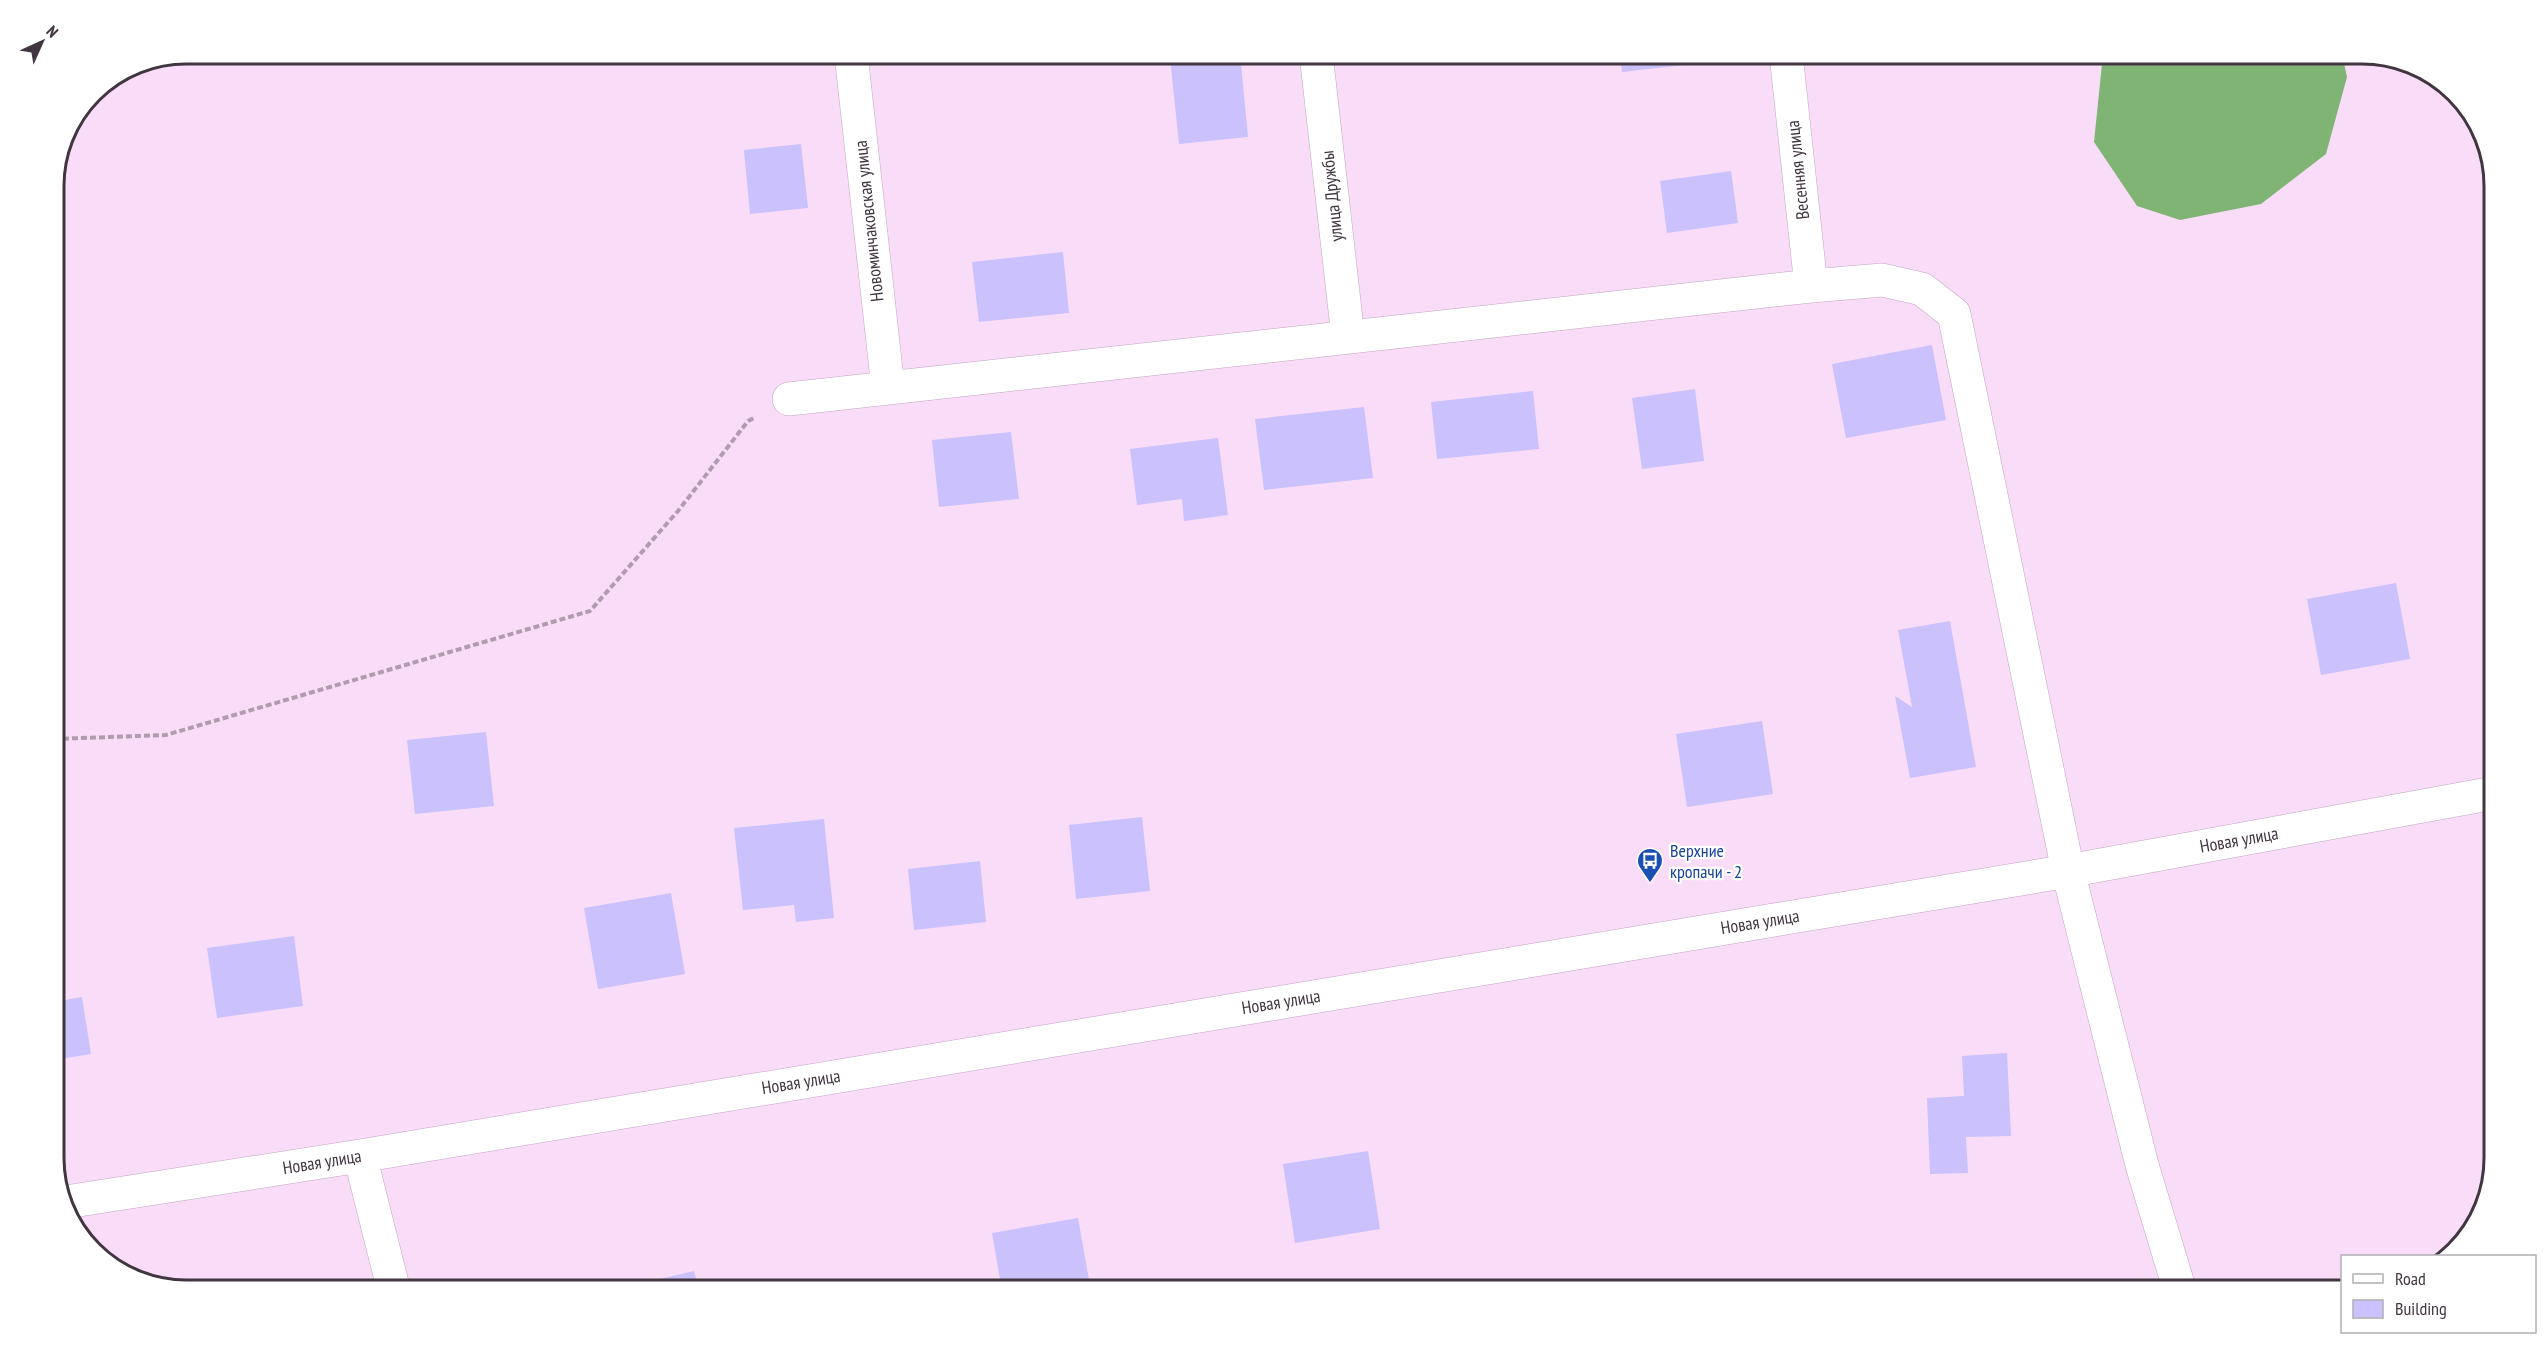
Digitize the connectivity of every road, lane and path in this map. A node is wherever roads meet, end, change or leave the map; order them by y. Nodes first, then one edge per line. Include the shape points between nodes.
1 (852, 64) edge
2 (1317, 64) edge
3 (1786, 64) edge
4 (1811, 286) junction
5 (1348, 337) junction
6 (888, 388) junction
7 (789, 399) joint
8 (65, 739) edge
9 (2484, 794) edge
10 (2068, 871) junction
11 (360, 1156) junction
12 (72, 1201) edge
13 (391, 1280) edge
14 (2177, 1280) edge

1 - 6 street, Новоминчаковская улица
2 - 5 street, улица Дружбы
3 - 4 street, Весенняя улица
4 - 5 street
4 - 10 street via 1882,280 1922,289 1954,314
5 - 6 street
6 - 7 street
7 - 8 path via 748,421 678,511 590,611 166,735
9 - 10 street, Новая улица
10 - 11 street, Новая улица
10 - 14 street via 2142,1165
11 - 12 street, Новая улица
11 - 13 street

